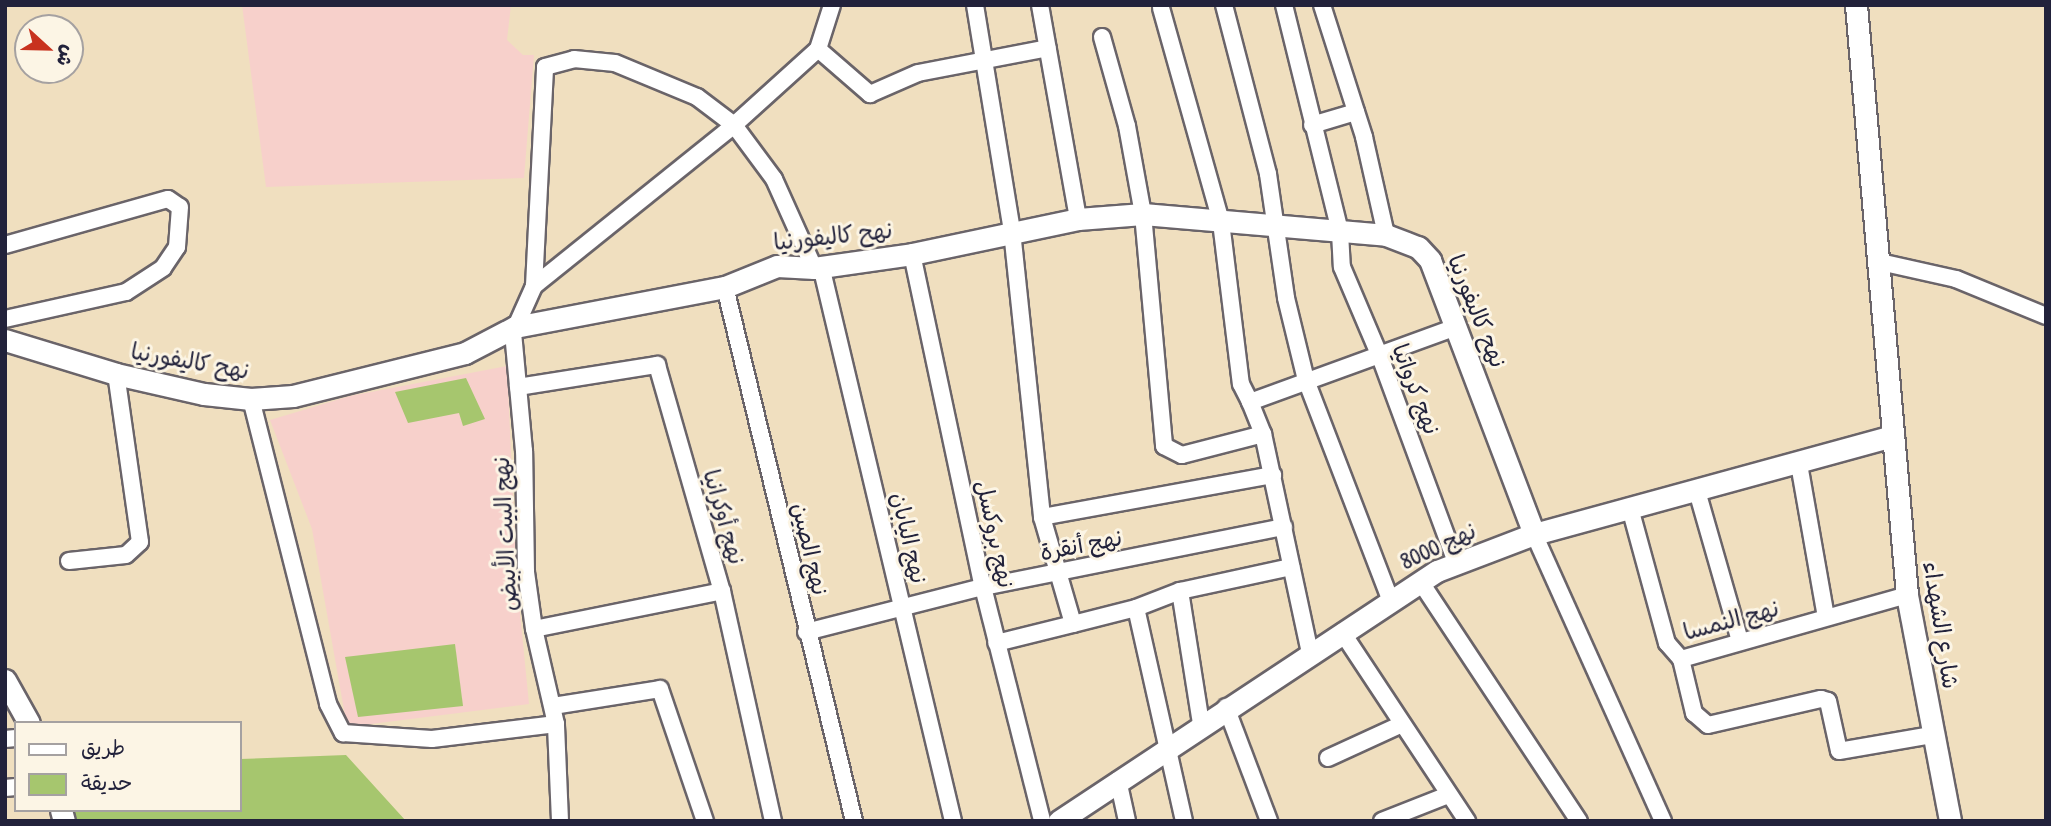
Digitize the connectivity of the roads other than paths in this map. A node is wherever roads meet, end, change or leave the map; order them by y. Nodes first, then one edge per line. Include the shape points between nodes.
1 (832, 5) edge
2 (975, 5) edge
3 (1040, 5) edge
4 (1224, 5) edge
5 (1284, 5) edge
6 (1322, 5) edge
7 (1856, 5) edge
8 (1161, 8) dead end
9 (1102, 37) dead end
10 (1048, 48) junction
11 (818, 49) junction
12 (984, 61) junction
13 (1356, 113) junction
14 (734, 125) junction
15 (1312, 125) junction
16 (1143, 214) junction
17 (1078, 219) junction
18 (1221, 222) junction
19 (1278, 226) junction
20 (1012, 231) junction
21 (1340, 233) junction
22 (1386, 234) junction
23 (5, 245) edge
24 (912, 254) junction
25 (1880, 262) junction
26 (818, 267) junction
27 (534, 286) junction
28 (725, 287) junction
29 (2046, 316) edge
30 (5, 319) edge
31 (515, 327) junction
32 (1456, 327) junction
33 (5, 340) edge
34 (1379, 354) junction
35 (116, 374) junction
36 (1306, 380) junction
37 (518, 387) junction
38 (251, 399) junction
39 (1250, 402) junction
40 (1264, 434) junction
41 (1893, 436) junction
42 (1799, 464) junction
43 (1273, 475) junction
44 (1697, 491) junction
45 (1630, 508) junction
46 (1042, 517) junction
47 (1283, 527) junction
48 (1534, 534) junction
49 (69, 561) dead end
50 (1456, 562) junction
51 (1291, 567) junction
52 (1058, 574) junction
53 (1420, 581) junction
54 (983, 587) junction
55 (722, 591) junction
56 (1180, 592) junction
57 (1907, 595) junction
58 (1390, 599) junction
59 (1136, 608) junction
60 (902, 609) junction
61 (1826, 617) junction
62 (1073, 624) junction
63 (534, 629) junction
64 (806, 632) junction
65 (1342, 632) junction
66 (1740, 641) junction
67 (996, 643) junction
68 (1310, 653) junction
69 (1681, 659) junction
70 (5, 680) edge
71 (553, 706) junction
72 (1226, 707) junction
73 (29, 721) edge
74 (556, 724) junction
75 (1202, 724) junction
76 (1402, 724) junction
77 (1932, 735) junction
78 (1167, 747) junction
79 (1328, 758) dead end
80 (1118, 780) junction
81 (1448, 795) junction
82 (1064, 819) edge
83 (64, 820) edge
84 (56, 821) edge
85 (560, 821) edge
86 (705, 821) edge
87 (772, 821) edge
88 (854, 821) edge
89 (953, 821) edge
90 (1042, 821) edge
91 (1127, 821) edge
92 (1184, 821) edge
93 (1269, 821) edge
94 (1382, 821) edge
95 (1467, 821) edge
96 (1579, 821) edge
97 (1663, 821) edge
98 (1950, 821) edge

1 - 11 street
2 - 12 street
3 - 10 street
4 - 19 street
5 - 15 street, نهج كرواتيا
6 - 13 street
7 - 25 street, شارع الشهداء
8 - 18 street
9 - 16 street via 1127,126
10 - 12 street
10 - 17 street
11 - 12 street via 867,94 918,73
11 - 14 street
12 - 20 street
13 - 15 street
13 - 22 street
14 - 26 street, نهج اليابان via 774,178
14 - 27 street
14 - 27 street, نهج اليابان via 697,97 627,67 574,59 545,67
15 - 21 street, نهج كرواتيا
16 - 17 street, نهح كاليفورنيا
16 - 18 street, نهح كاليفورنيا
16 - 40 street via 1164,446 1182,455
17 - 20 street, نهح كاليفورنيا
18 - 19 street, نهح كاليفورنيا
18 - 39 street via 1241,384
19 - 21 street, نهح كاليفورنيا
19 - 36 street via 1286,298
20 - 24 street, نهح كاليفورنيا
20 - 46 street
21 - 22 street, نهح كاليفورنيا
21 - 34 street, نهج كرواتيا via 1342,267
22 - 32 street, نهح كاليفورنيا via 1426,254
23 - 30 street via 169,199 180,207 177,247 163,268 145,280 126,292
24 - 26 street, نهح كاليفورنيا
24 - 54 street, نهج بروكسل
25 - 29 street via 1956,279
25 - 41 street, شارع الشهداء
26 - 28 street, نهح كاليفورنيا via 777,266
26 - 60 street, نهج اليابان
27 - 31 street
28 - 31 street, نهح كاليفورنيا
28 - 64 street, نهج الصين
31 - 37 street, نهج البيت الأبيض
31 - 38 street, نهح كاليفورنيا via 465,353 293,396
32 - 34 street
32 - 48 street, نهح كاليفورنيا
33 - 35 street, نهح كاليفورنيا
34 - 36 street
34 - 50 street, نهج كرواتيا
35 - 38 street, نهح كاليفورنيا via 204,394
35 - 49 street via 140,542 126,555
36 - 39 street
36 - 58 street
37 - 55 street, نهج أوكرانيا via 657,365
37 - 63 street, نهج البيت الأبيض via 526,572
38 - 74 street via 328,704 343,733 432,739
39 - 40 street
40 - 43 street
41 - 42 street, نهج 8000
41 - 57 street, شارع الشهداء
42 - 44 street, نهج 8000
42 - 61 street
43 - 46 street
43 - 47 street
44 - 45 street, نهج 8000
44 - 66 street
45 - 48 street, نهج 8000
45 - 69 street, نهج النمسا via 1667,643
46 - 52 street
47 - 51 street
47 - 52 street, نهج أنقرة
48 - 50 street, نهج 8000
48 - 97 street
50 - 53 street, نهج 8000
51 - 56 street
51 - 68 street
52 - 54 street, نهج أنقرة
52 - 62 street
53 - 58 street, نهج 8000
53 - 96 street
54 - 60 street, نهج أنقرة
54 - 67 street, نهج بروكسل
55 - 63 street
55 - 87 street, نهج أوكرانيا
56 - 59 street
56 - 75 street
57 - 61 street, نهج النمسا
57 - 77 street, شارع الشهداء
58 - 65 street, نهج 8000
59 - 62 street
59 - 78 street
60 - 64 street, نهج أنقرة
60 - 89 street, نهج اليابان
61 - 66 street, نهج النمسا
62 - 67 street
63 - 71 street, نهج البيت الأبيض
64 - 88 street, نهج الصين
65 - 68 street, نهج 8000
65 - 76 street
66 - 69 street, نهج النمسا
67 - 90 street, نهج بروكسل
68 - 72 street, نهج 8000
69 - 77 street via 1694,713 1708,725 1821,699 1828,701 1839,751
70 - 73 street
71 - 74 street, نهج البيت الأبيض
71 - 86 street via 660,689
72 - 75 street, نهج 8000
72 - 93 street
74 - 85 street, نهج البيت الأبيض
75 - 78 street, نهج 8000
76 - 79 street
76 - 81 street
77 - 98 street, شارع الشهداء
78 - 80 street, نهج 8000
78 - 92 street
80 - 82 street, نهج 8000
80 - 91 street
81 - 94 street
81 - 95 street
83 - 84 street

